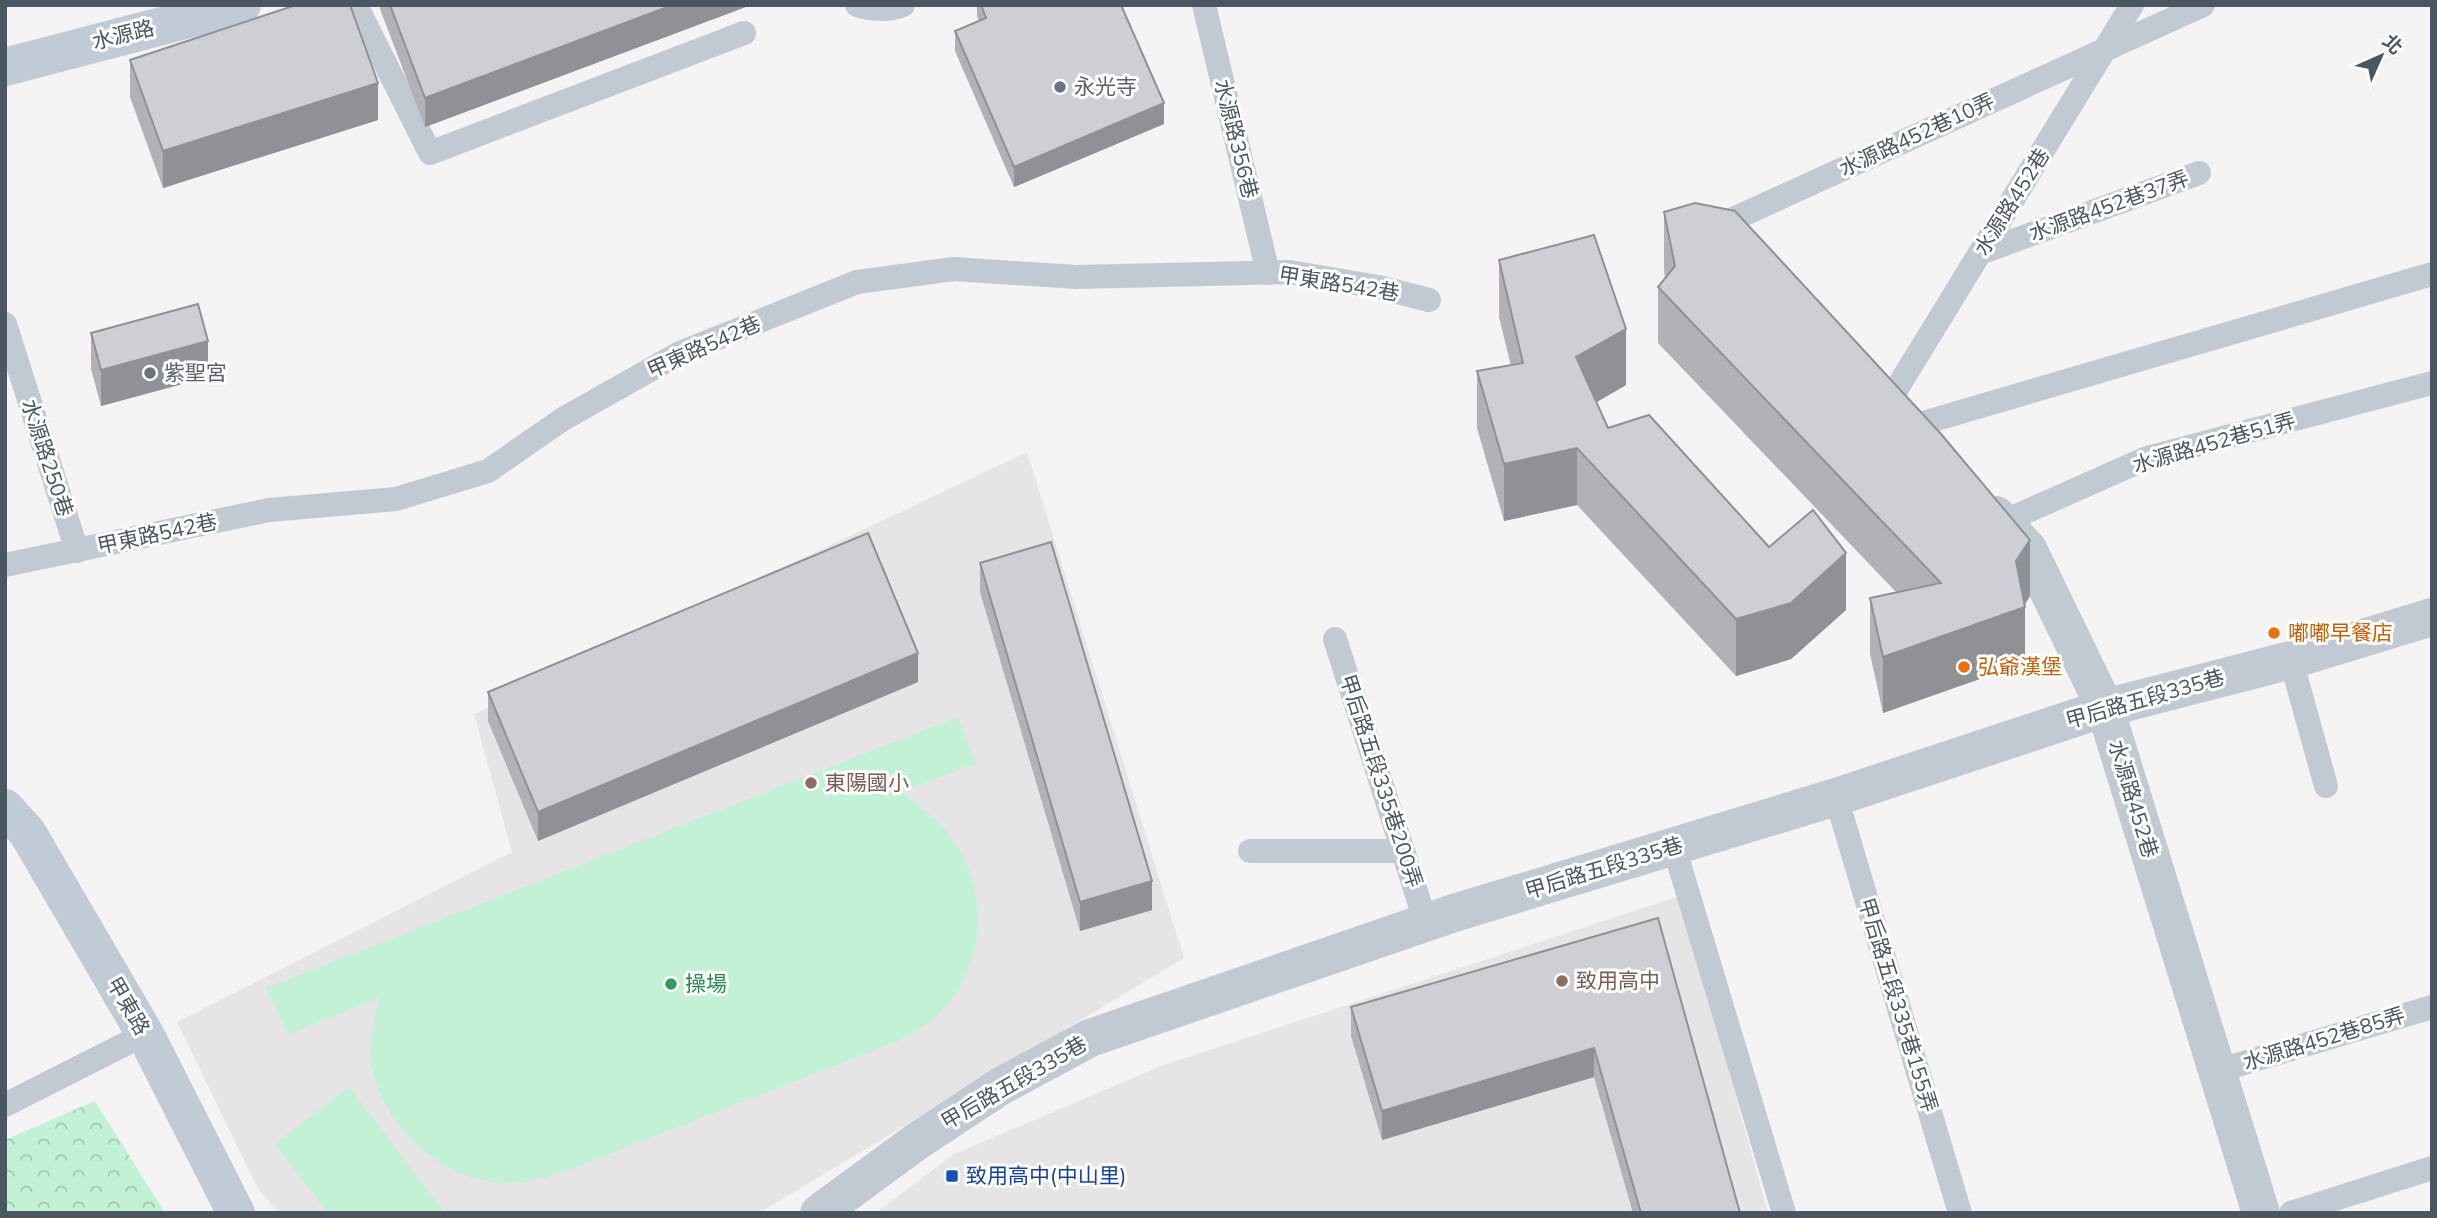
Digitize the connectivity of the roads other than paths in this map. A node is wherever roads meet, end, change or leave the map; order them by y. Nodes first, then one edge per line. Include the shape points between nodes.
1 (242, 5) edge
2 (356, 5) edge
3 (857, 5) edge
4 (903, 5) edge
5 (1204, 5) edge
6 (2132, 5) edge
7 (2203, 5) edge
8 (744, 33) dead end
9 (2106, 49) junction
10 (5, 67) edge
11 (2199, 173) dead end
12 (1729, 221) junction
13 (1689, 244) edge
14 (1756, 250) edge
15 (1980, 253) junction
16 (1268, 273) junction
17 (2432, 274) edge
18 (1429, 300) dead end
19 (5, 324) edge
20 (1864, 368) edge
21 (2432, 383) edge
22 (1903, 411) junction
23 (1942, 454) edge
24 (1977, 493) edge
25 (2003, 522) junction
26 (77, 551) junction
27 (5, 565) edge
28 (2432, 617) edge
29 (1335, 639) dead end
30 (2291, 660) junction
31 (2105, 708) junction
32 (2326, 786) dead end
33 (1836, 797) junction
34 (5, 808) edge
35 (1674, 847) junction
36 (1403, 850) junction
37 (1250, 851) dead end
38 (1426, 923) junction
39 (2432, 1007) edge
40 (145, 1034) junction
41 (2217, 1071) junction
42 (5, 1105) edge
43 (2432, 1168) edge
44 (236, 1213) edge
45 (819, 1213) edge
46 (1784, 1213) edge
47 (1960, 1213) edge
48 (2261, 1213) edge
49 (2291, 1213) edge

1 - 10 street, 水源路
2 - 8 lane via 430,153
3 - 4 lane via 891,10
5 - 16 lane, 水源路356巷
6 - 9 lane, 水源路452巷
7 - 9 lane, 水源路452巷10弄
9 - 12 lane, 水源路452巷10弄
9 - 15 lane, 水源路452巷
11 - 15 lane, 水源路452巷37弄
12 - 13 lane, 水源路452巷10弄
12 - 14 street
15 - 22 lane, 水源路452巷
16 - 18 lane, 甲東路542巷 via 1290,272
16 - 26 lane, 甲東路542巷 via 1076,277 954,269 857,282 680,354 564,419 488,471 397,499 269,510
17 - 22 lane
19 - 26 lane, 水源路250巷
20 - 22 street
21 - 25 lane, 水源路452巷51弄 via 2147,458
22 - 23 street
24 - 25 street, 水源路452巷
25 - 31 street, 水源路452巷 via 2028,549
26 - 27 lane, 甲東路542巷
28 - 30 street, 甲后路五段335巷
29 - 36 lane, 甲后路五段335巷200弄
30 - 31 street, 甲后路五段335巷
30 - 32 lane
31 - 33 street, 甲后路五段335巷
31 - 41 street, 水源路452巷
33 - 35 street, 甲后路五段335巷
33 - 47 lane, 甲后路五段335巷155弄
34 - 40 street, 甲東路 via 27,832
35 - 38 street, 甲后路五段335巷
35 - 46 lane
36 - 37 lane
36 - 38 lane, 甲后路五段335巷200弄
38 - 45 street, 甲后路五段335巷 via 1090,1038 1000,1086
39 - 41 lane, 水源路452巷85弄
40 - 42 lane
40 - 44 street, 甲東路
41 - 48 street, 水源路452巷
43 - 49 lane

